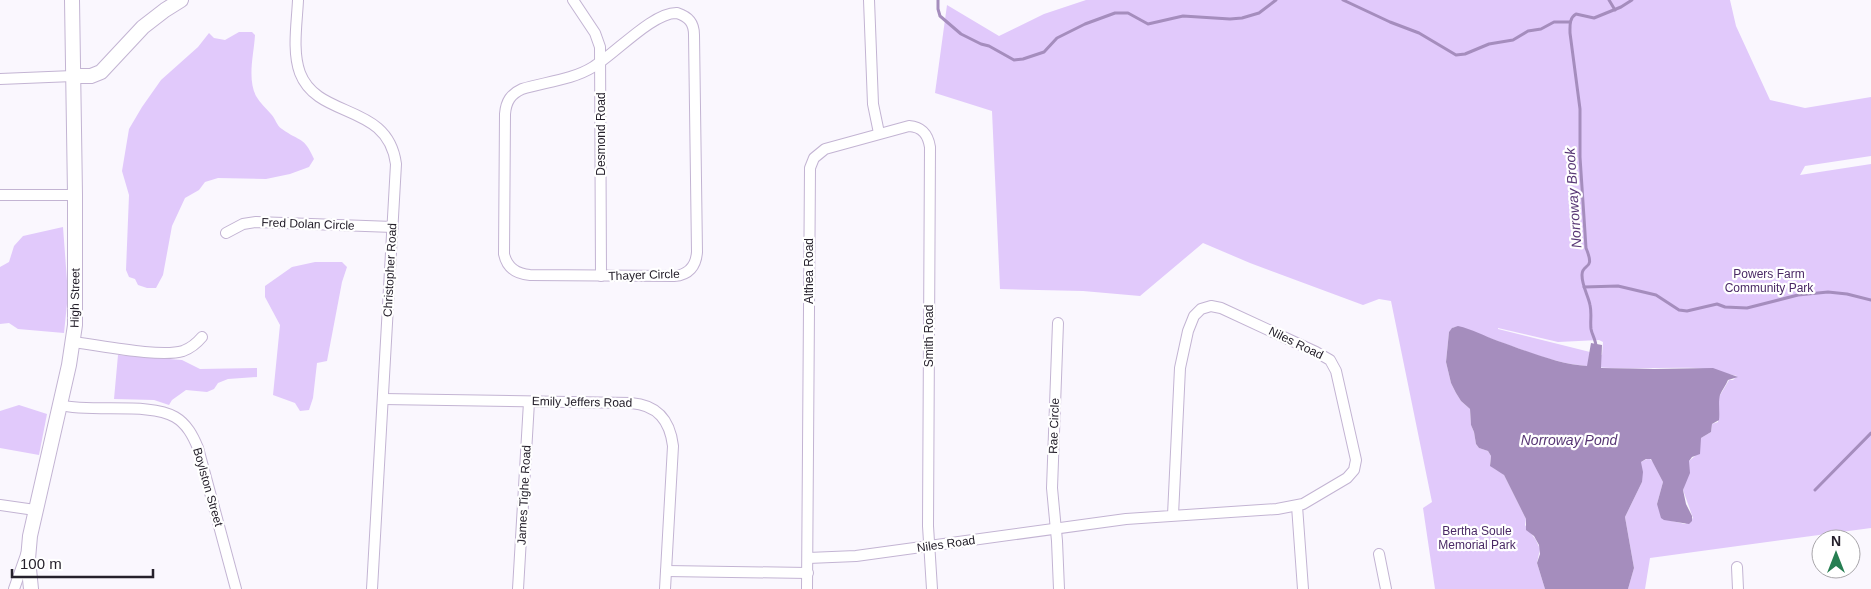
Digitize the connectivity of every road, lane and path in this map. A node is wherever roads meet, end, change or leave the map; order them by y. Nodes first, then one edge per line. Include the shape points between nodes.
1 (72, 0) edge
2 (181, 0) edge
3 (298, 0) edge
4 (573, 0) edge
5 (869, 0) edge
6 (601, 62) junction
7 (73, 76) junction
8 (0, 79) edge
9 (879, 133) junction
10 (0, 195) edge
11 (75, 195) junction
12 (393, 227) junction
13 (226, 233) dead end
14 (601, 276) junction
15 (1058, 323) dead end
16 (202, 337) dead end
17 (73, 342) junction
18 (383, 399) junction
19 (529, 402) junction
20 (60, 405) junction
21 (0, 505) edge
22 (1297, 506) junction
23 (35, 510) junction
24 (1173, 515) junction
25 (1056, 528) junction
26 (930, 547) junction
27 (28, 549) junction
28 (1379, 554) dead end
29 (808, 558) junction
30 (1737, 568) dead end
31 (666, 571) junction
32 (808, 573) junction
33 (14, 589) edge
34 (31, 589) edge
35 (236, 589) edge
36 (372, 589) edge
37 (518, 589) edge
38 (665, 589) edge
39 (807, 589) edge
40 (932, 589) edge
41 (1059, 589) edge
42 (1303, 589) edge
43 (1386, 589) edge
44 (1738, 589) edge

1 - 7 main road, High Street
2 - 7 main road via 144,27 101,72 91,76
3 - 12 street, Christopher Road via 297,59 305,83 325,100 374,124 383,131 392,146 396,164
4 - 6 street, Desmond Road via 598,38
5 - 9 street via 873,104
6 - 14 street, Desmond Road
6 - 14 street, Thayer Circle via 580,73 522,89 508,100 505,108 504,249 507,262 520,274
6 - 14 street, Thayer Circle via 665,15 677,13 691,22 694,35 696,261 691,270 679,276
7 - 8 street
7 - 11 main road, High Street
9 - 26 street, Smith Road via 916,127 927,136 930,147
9 - 29 street, Althea Road via 825,149 816,155 810,168
10 - 11 street
11 - 17 main road, High Street via 76,315
12 - 13 street, Fred Dolan Circle via 256,222
12 - 18 street, Christopher Road
15 - 25 street, Rae Circle via 1052,488
16 - 17 street via 188,349 170,353
17 - 20 main road, High Street
18 - 19 street, Emily Jeffers Road
18 - 36 street, Christopher Road
19 - 31 street, Emily Jeffers Road via 637,403 663,417 670,427 673,446
19 - 37 street, James Tighe Road
20 - 23 main road, High Street
20 - 35 street, Boylston Street via 83,409 155,410 174,416 184,424 198,448
21 - 23 street
22 - 24 street, Niles Road
22 - 24 street, Niles Road via 1343,481 1351,475 1355,465 1355,449 1336,371 1330,360 1316,352 1227,310 1210,306 1194,316 1182,361
22 - 42 street
23 - 27 main road, High Street
24 - 25 street, Niles Road
25 - 26 street, Niles Road
25 - 41 street, Rae Circle
26 - 29 street, Niles Road via 847,557
26 - 40 street, Smith Road
27 - 33 street, High Street
27 - 34 main road
28 - 43 street
29 - 32 street, Althea Road
30 - 44 street
31 - 32 street
31 - 38 street, Emily Jeffers Road
32 - 39 street, Althea Road

